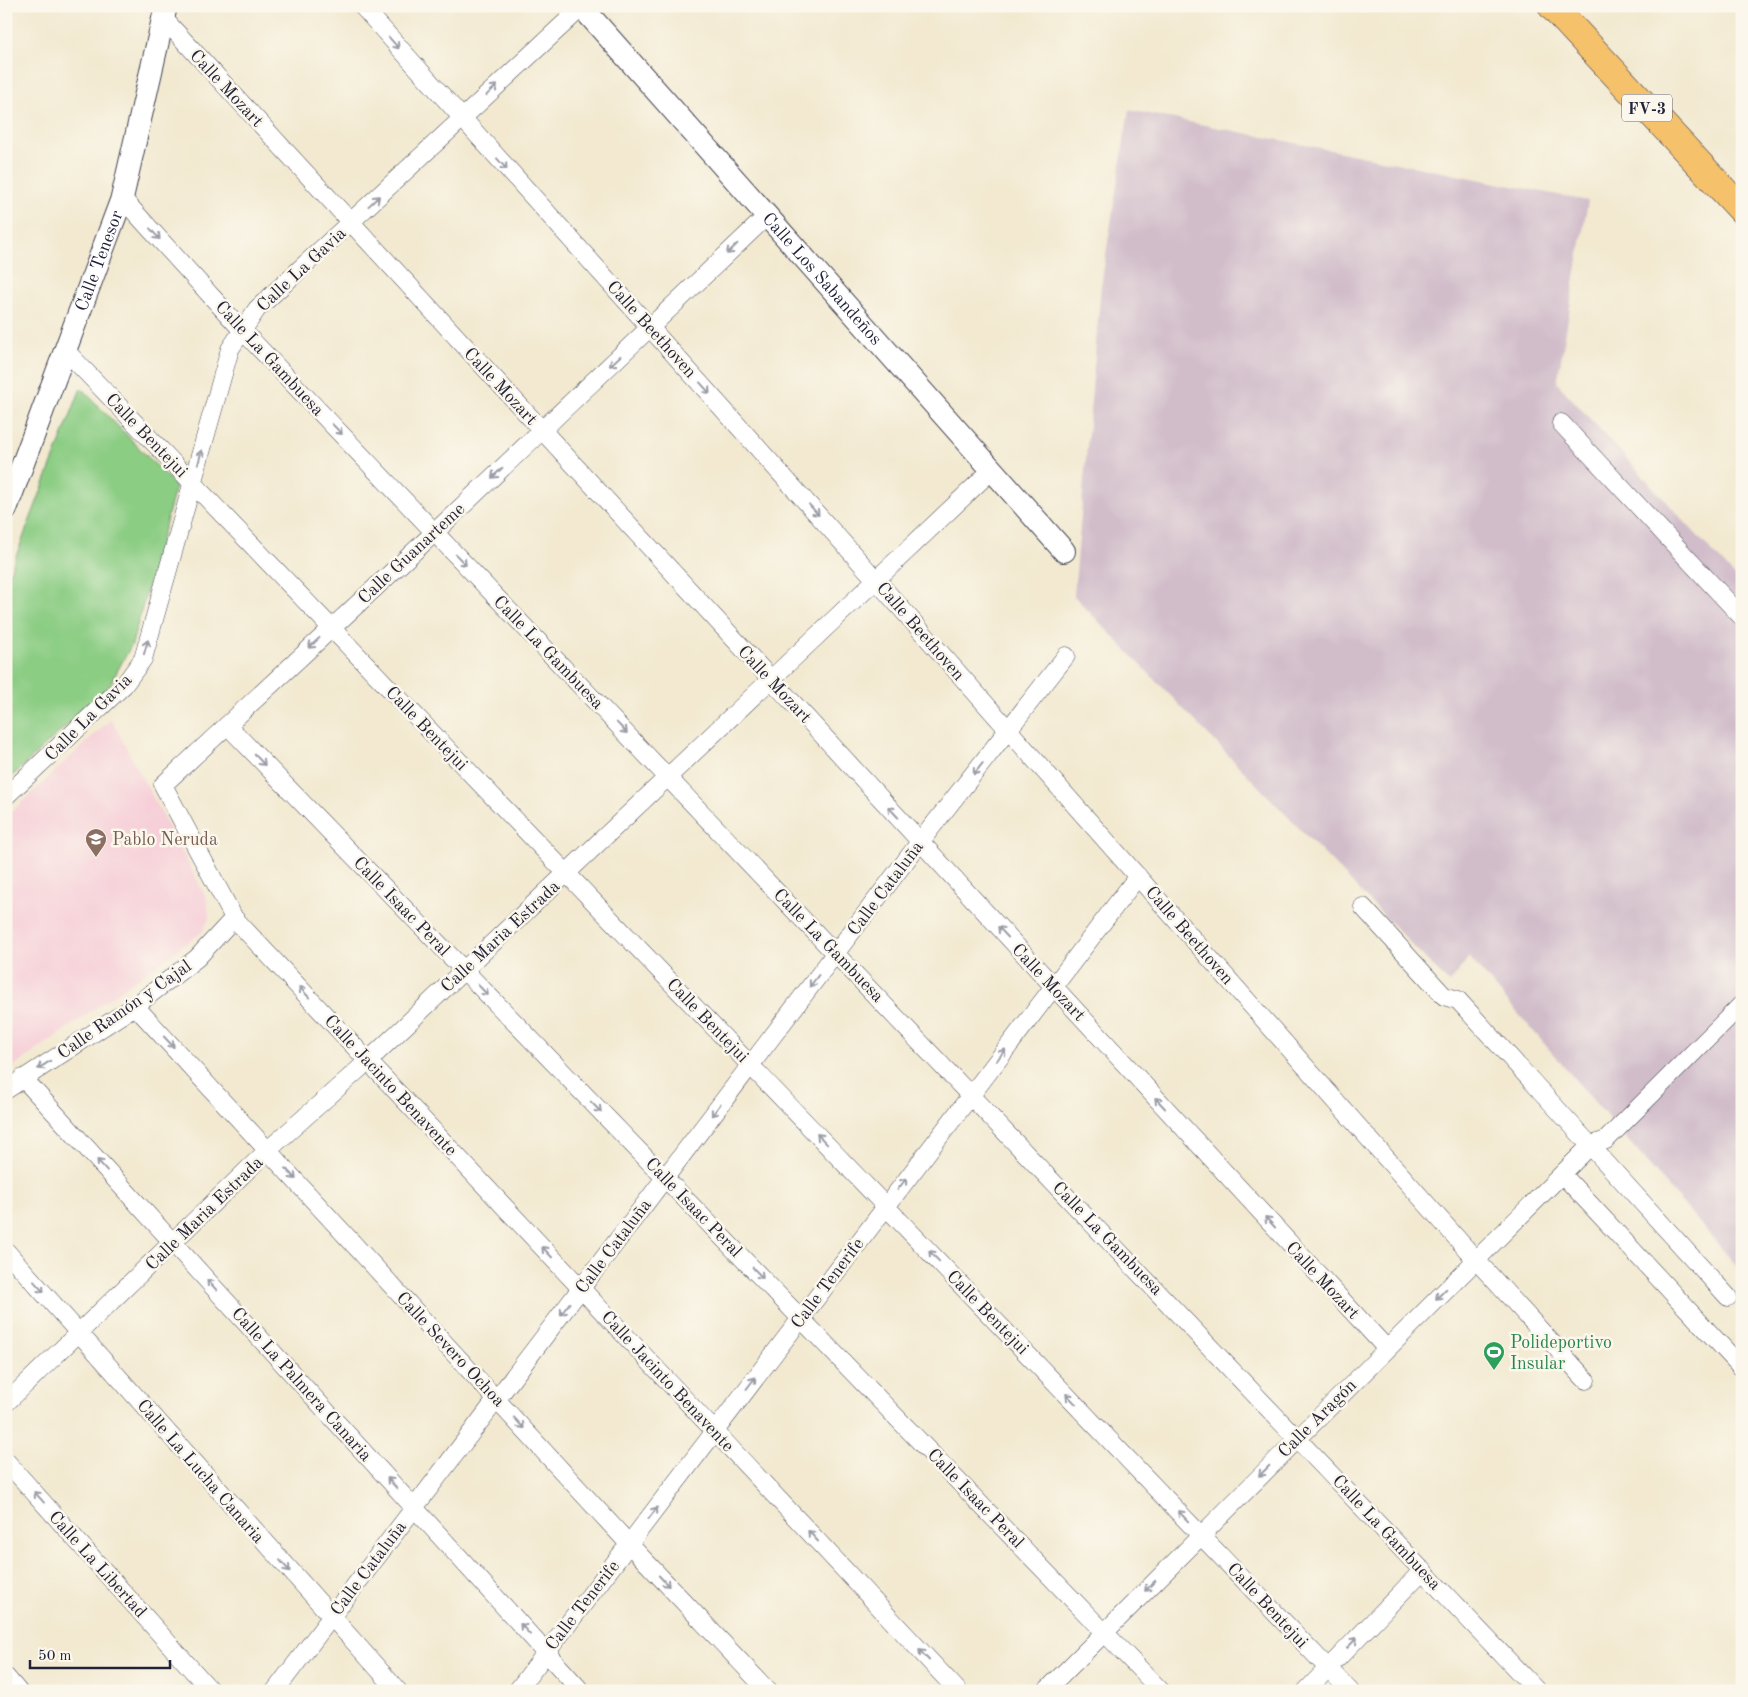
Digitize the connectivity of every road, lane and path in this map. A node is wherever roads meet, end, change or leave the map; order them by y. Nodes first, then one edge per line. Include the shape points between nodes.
1 (362, 6) edge
2 (1552, 6) edge
3 (581, 7) edge
4 (165, 13) edge
5 (461, 119) junction
6 (122, 198) junction
7 (1742, 210) edge
8 (768, 215) junction
9 (350, 222) junction
10 (650, 327) junction
11 (242, 330) junction
12 (65, 350) junction
13 (1561, 423) dead end
14 (542, 430) junction
15 (993, 469) junction
16 (193, 483) junction
17 (6, 509) edge
18 (435, 532) junction
19 (1064, 551) dead end
20 (877, 581) junction
21 (1742, 617) edge
22 (331, 627) junction
23 (1066, 656) dead end
24 (772, 680) junction
25 (226, 725) junction
26 (1008, 731) junction
27 (669, 777) junction
28 (6, 796) edge
29 (920, 842) junction
30 (567, 873) junction
31 (1138, 876) junction
32 (1363, 908) dead end
33 (234, 918) junction
34 (836, 952) junction
35 (464, 970) junction
36 (1053, 986) junction
37 (1742, 1004) edge
38 (136, 1006) junction
39 (368, 1061) junction
40 (751, 1065) junction
41 (23, 1078) junction
42 (6, 1090) edge
43 (971, 1094) junction
44 (1590, 1146) junction
45 (268, 1150) junction
46 (1562, 1174) junction
47 (665, 1177) junction
48 (886, 1206) junction
49 (173, 1243) junction
50 (6, 1251) edge
51 (1476, 1260) junction
52 (581, 1288) junction
53 (1728, 1297) dead end
54 (801, 1318) junction
55 (80, 1334) junction
56 (1386, 1348) junction
57 (1742, 1368) edge
58 (1586, 1380) dead end
59 (497, 1398) junction
60 (6, 1403) edge
61 (715, 1431) junction
62 (1298, 1438) junction
63 (6, 1461) edge
64 (414, 1507) junction
65 (1201, 1534) junction
66 (629, 1544) junction
67 (1423, 1570) junction
68 (330, 1617) junction
69 (1105, 1631) junction
70 (546, 1652) junction
71 (1328, 1668) junction
72 (6, 1677) edge
73 (18, 1691) edge
74 (211, 1691) edge
75 (275, 1691) edge
76 (398, 1691) edge
77 (517, 1691) edge
78 (581, 1691) edge
79 (768, 1691) edge
80 (958, 1691) edge
81 (1046, 1691) edge
82 (1161, 1691) edge
83 (1306, 1691) edge
84 (1350, 1691) edge
85 (1537, 1691) edge

1 -> 5 street, Calle Beethoven
2 - 7 highway, FV-3
5 -> 3 street, Calle La Gavia
3 - 8 street, Calle Los Sabandeños
4 - 6 street, Calle Tenesor
4 - 9 street, Calle Mozart
9 -> 5 street, Calle La Gavia
5 -> 10 street, Calle Beethoven
6 -> 11 street, Calle La Gambuesa
6 - 12 street, Calle Tenesor
8 -> 10 street, Calle Guanarteme
8 - 15 street, Calle Los Sabandeños
9 - 11 street, Calle La Gavia via 257,309
9 - 14 street, Calle Mozart
10 -> 14 street, Calle Guanarteme
10 -> 20 street, Calle Beethoven
16 -> 11 street, Calle La Gavia via 230,349
11 -> 18 street, Calle La Gambuesa
12 - 16 street, Calle Bentejui
12 - 17 street, Calle Tenesor
13 - 21 street
14 -> 18 street, Calle Guanarteme
14 - 24 street, Calle Mozart
15 - 19 street, Calle Los Sabandeños
15 - 20 street, Calle Maria Estrada
16 - 22 street, Calle Bentejui
28 -> 16 street, Calle La Gavia via 124,685 142,659
18 - 22 street, Calle Guanarteme
18 -> 27 street, Calle La Gambuesa
20 - 24 street, Calle Maria Estrada
20 - 26 street, Calle Beethoven
22 -> 25 street, Calle Guanarteme
22 - 30 street, Calle Bentejui
23 - 26 street, Calle Cataluña
24 - 27 street, Calle Maria Estrada
29 -> 24 street, Calle Mozart
25 - 33 street, Calle Guanarteme via 163,785
25 -> 35 street, Calle Isaac Peral
26 -> 29 street, Calle Cataluña
26 - 31 street, Calle Beethoven
27 - 30 street, Calle Maria Estrada
27 - 34 street, Calle La Gambuesa
29 - 34 street, Calle Cataluña
36 -> 29 street, Calle Mozart
30 - 35 street, Calle Maria Estrada
30 - 40 street, Calle Bentejui
31 - 36 street, Calle Tenerife
31 - 51 street, Calle Beethoven
32 - 44 street via 1444,996 1458,1000
33 - 38 street, Calle Ramón y Cajal via 197,958
39 -> 33 street, Calle Jacinto Benavente
34 -> 40 street, Calle Cataluña
34 - 43 street, Calle La Gambuesa
35 - 39 street, Calle Maria Estrada
35 -> 47 street, Calle Isaac Peral
43 -> 36 street, Calle Tenerife
56 -> 36 street, Calle Mozart
37 - 44 street, Calle Aragón via 1606,1140
38 -> 41 street, Calle Ramón y Cajal
38 -> 45 street, Calle Severo Ochoa
39 - 45 street, Calle Maria Estrada
52 -> 39 street, Calle Jacinto Benavente
40 -> 47 street, Calle Cataluña
48 -> 40 street, Calle Bentejui
41 - 42 street, Calle Ramón y Cajal
49 -> 41 street, Calle La Palmera Canaria
48 -> 43 street, Calle Tenerife
43 - 62 street, Calle La Gambuesa
44 - 46 street, Calle Aragón
44 - 53 street
45 - 49 street, Calle Maria Estrada
45 -> 59 street, Calle Severo Ochoa
46 - 51 street, Calle Aragón
46 - 57 street
47 - 52 street, Calle Cataluña
47 -> 54 street, Calle Isaac Peral
48 - 54 street, Calle Tenerife
65 -> 48 street, Calle Bentejui
49 - 55 street, Calle Maria Estrada
64 -> 49 street, Calle La Palmera Canaria
50 -> 55 street, Calle La Lucha Canaria
51 -> 56 street, Calle Aragón
51 - 58 street
52 -> 59 street, Calle Cataluña
52 - 61 street, Calle Jacinto Benavente
61 -> 54 street, Calle Tenerife
54 - 69 street, Calle Isaac Peral
55 - 60 street, Calle Maria Estrada
55 -> 68 street, Calle La Lucha Canaria
56 - 62 street, Calle Aragón
59 - 64 street, Calle Cataluña
59 -> 66 street, Calle Severo Ochoa
66 -> 61 street, Calle Tenerife
80 -> 61 street, Calle Jacinto Benavente
62 -> 65 street, Calle Aragón
62 - 67 street, Calle La Gambuesa
74 -> 63 street, Calle La Libertad
64 - 68 street, Calle Cataluña
70 -> 64 street, Calle La Palmera Canaria
65 -> 69 street, Calle Aragón
65 - 71 street, Calle Bentejui
66 - 70 street, Calle Tenerife
66 -> 79 street, Calle Severo Ochoa
71 -> 67 street
67 - 85 street, Calle La Gambuesa
68 - 75 street, Calle Cataluña
68 - 76 street, Calle La Lucha Canaria
69 - 81 street, Calle Aragón
69 - 82 street, Calle Isaac Peral
70 - 77 street, Calle Tenerife
70 - 78 street, Calle La Palmera Canaria
71 - 83 street
71 - 84 street, Calle Bentejui
72 - 73 street

